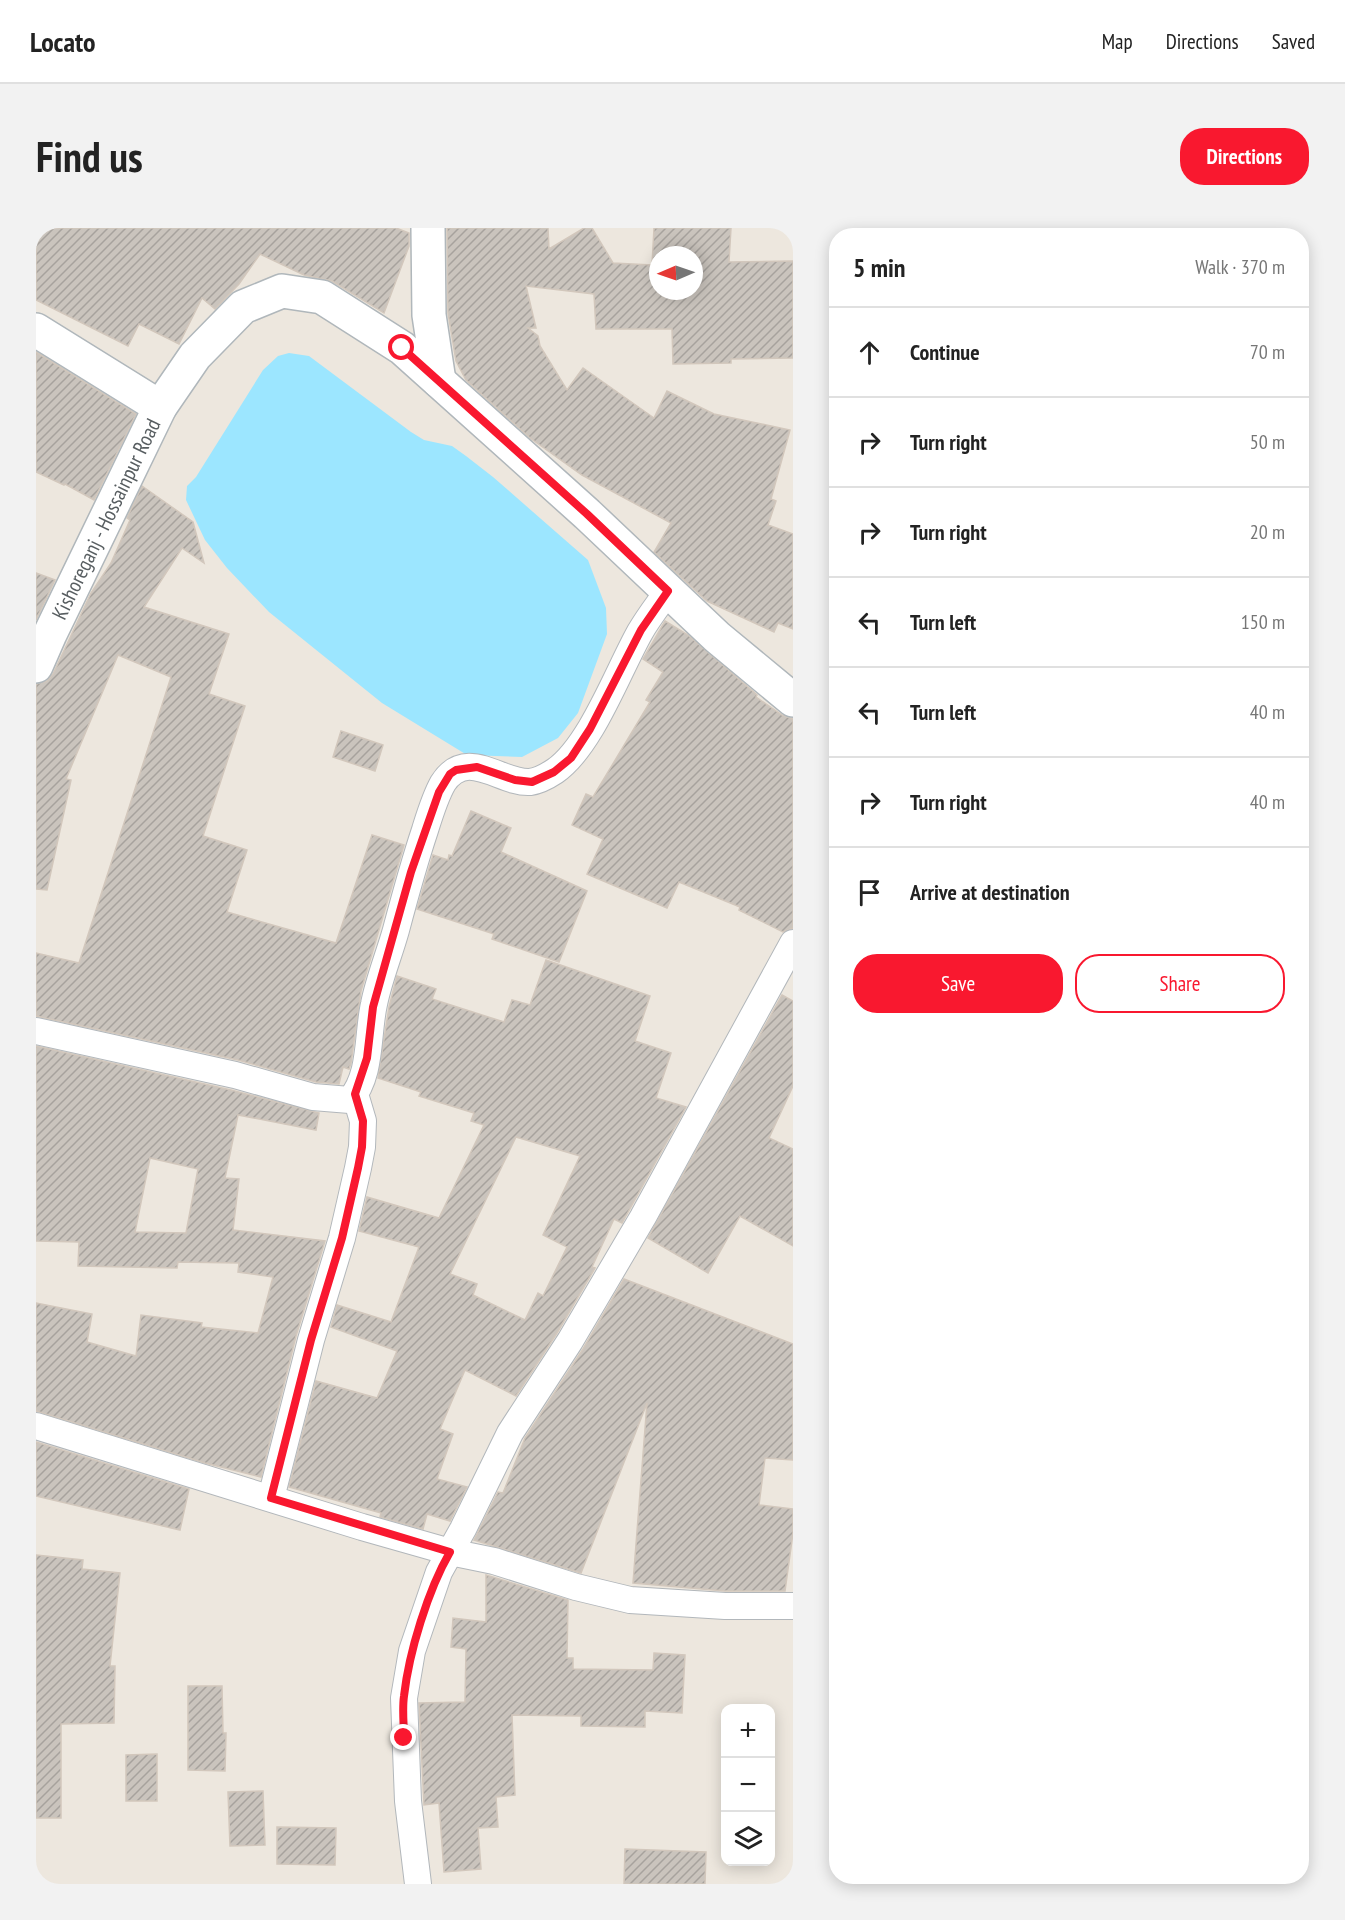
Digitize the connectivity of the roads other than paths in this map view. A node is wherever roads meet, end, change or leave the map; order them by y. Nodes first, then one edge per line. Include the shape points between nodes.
1 (428, 228) edge
2 (36, 330) edge
3 (439, 381) junction
4 (160, 407) junction
5 (668, 591) junction
6 (36, 666) edge
7 (793, 700) edge
8 (793, 943) edge
9 (36, 1031) edge
10 (355, 1094) junction
11 (36, 1426) edge
12 (271, 1498) junction
13 (450, 1552) junction
14 (793, 1606) edge
15 (418, 1884) edge

1 - 3 main road via 429,315
2 - 4 main road, Kishoreganj - Hossainpur Road
3 - 4 main road via 402,348 322,297 282,291 243,307 195,356
3 - 5 main road
4 - 6 main road, Kishoreganj - Hossainpur Road
5 - 7 main road
5 - 10 street via 641,630 571,758 554,772 532,782 477,767 456,770 443,784 411,872 376,995 367,1058
8 - 13 street via 643,1217 510,1433
9 - 10 street via 235,1075 313,1097 350,1100
10 - 12 street via 363,1121 358,1168
11 - 12 street
12 - 13 street
13 - 14 street via 630,1599
13 - 15 street via 439,1572 412,1651 404,1698 408,1801

